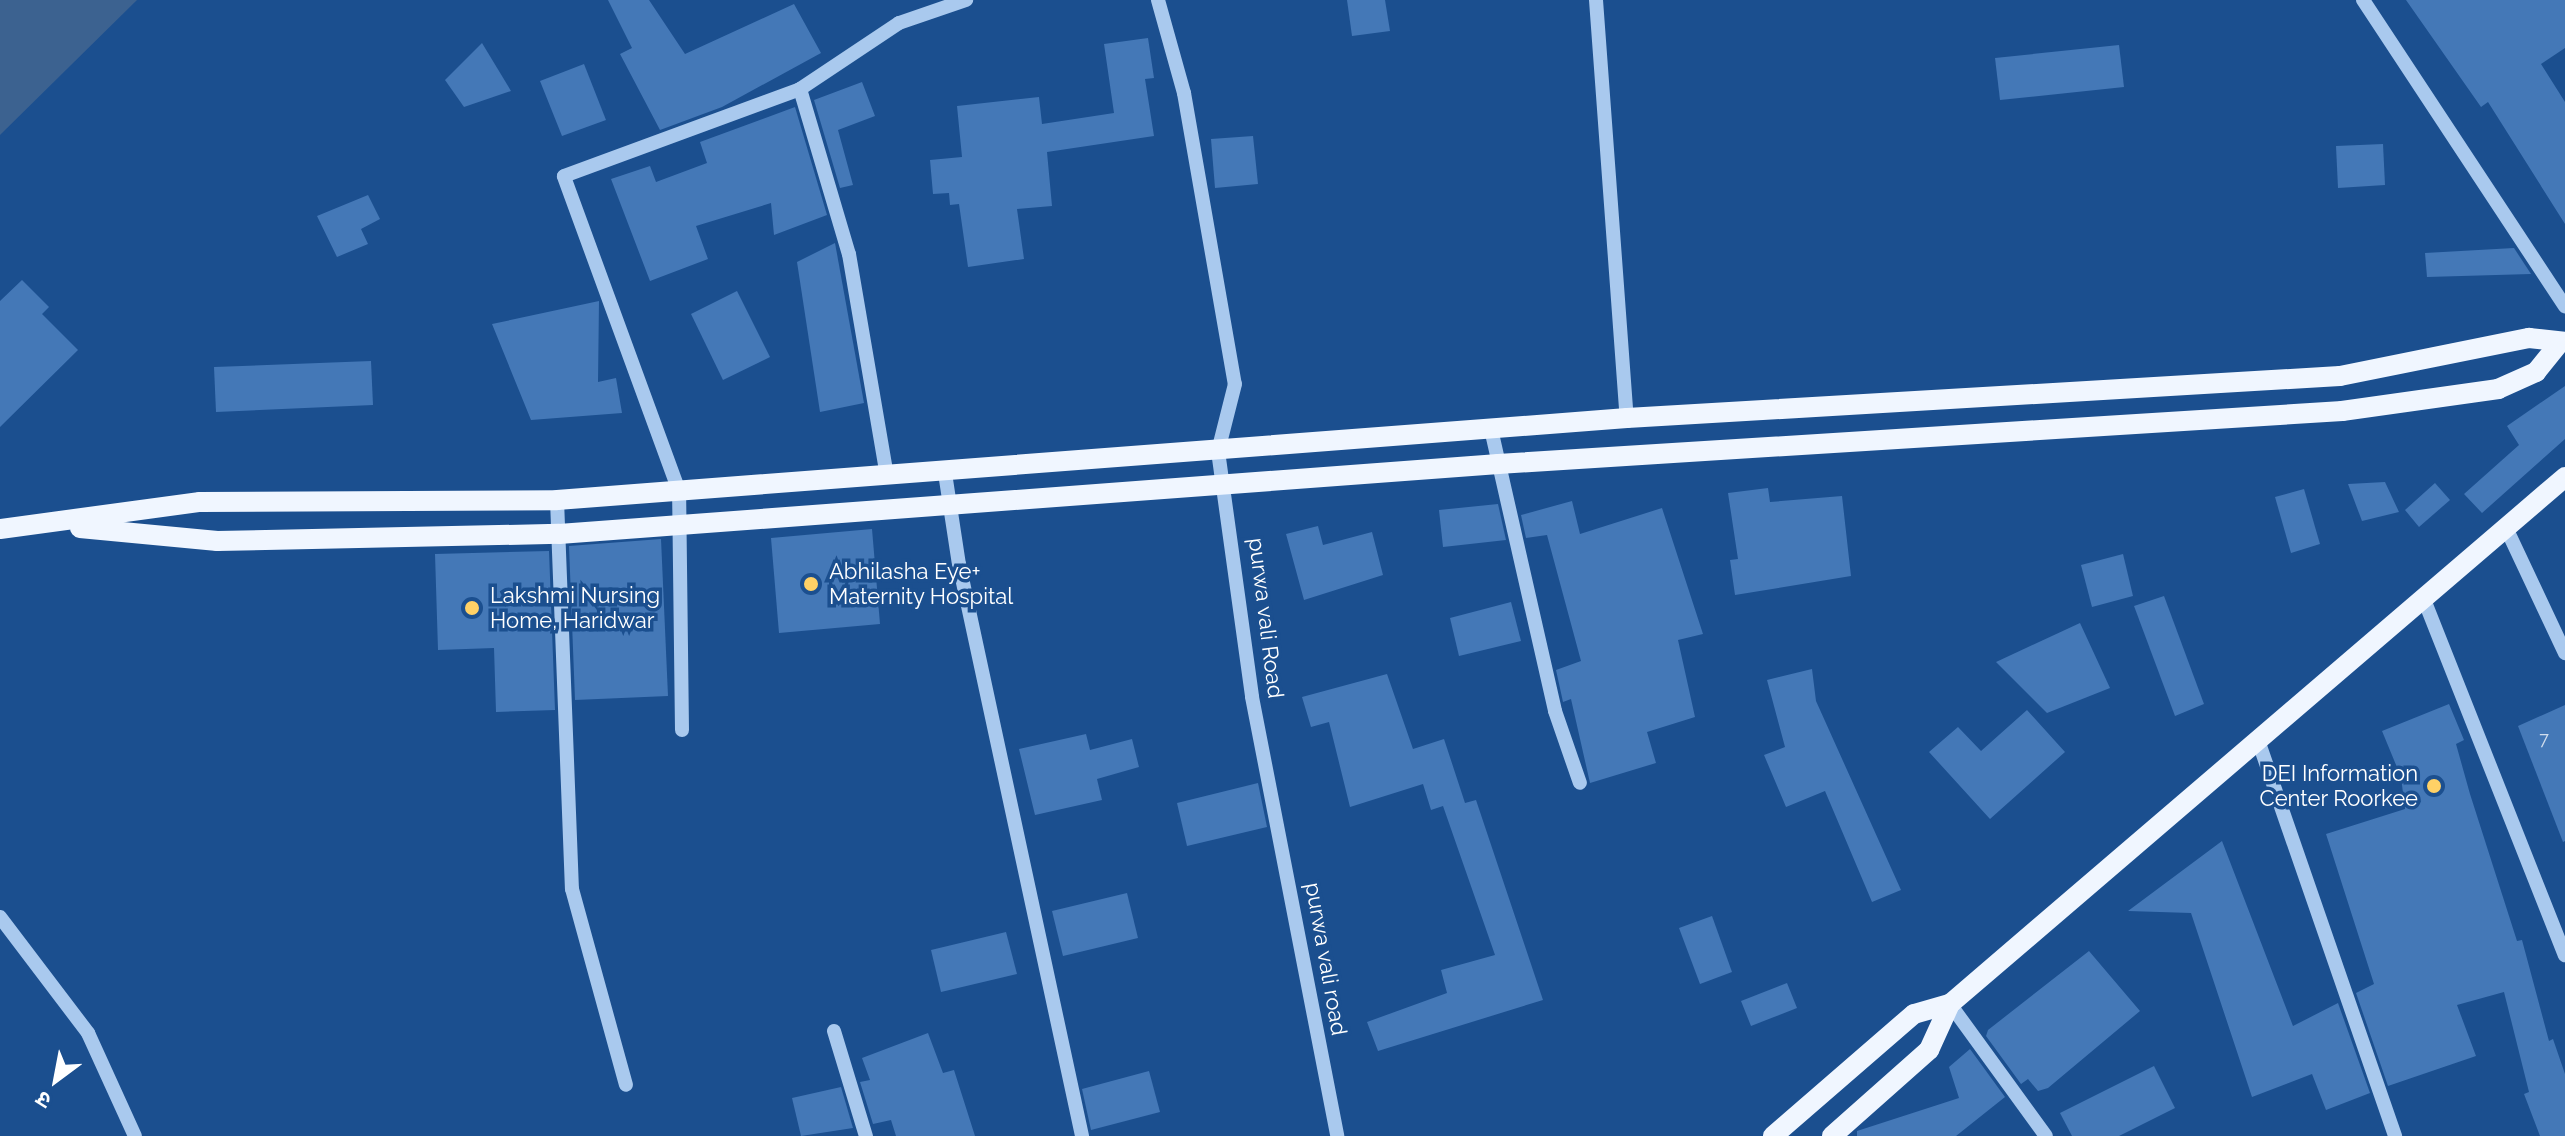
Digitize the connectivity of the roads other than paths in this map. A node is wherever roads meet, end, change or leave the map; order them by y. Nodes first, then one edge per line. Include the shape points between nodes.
1 (966, 0) edge
2 (1158, 0) edge
3 (1596, 0) edge
4 (2363, 0) edge
5 (800, 89) junction
6 (2565, 306) edge
7 (2562, 343) edge
8 (1627, 418) junction
9 (1491, 429) junction
10 (1218, 451) junction
11 (1498, 464) junction
12 (945, 473) junction
13 (887, 477) junction
14 (2565, 477) edge
15 (1225, 488) junction
16 (679, 491) junction
17 (557, 500) junction
18 (950, 507) junction
19 (48, 525) junction
20 (680, 526) junction
21 (0, 529) edge
22 (2508, 532) junction
23 (559, 534) junction
24 (2425, 602) junction
25 (2565, 653) edge
26 (682, 730) dead end
27 (2259, 743) junction
28 (1580, 783) dead end
29 (1274, 790) joint
30 (0, 917) edge
31 (2565, 955) edge
32 (1950, 1004) junction
33 (834, 1031) dead end
34 (626, 1085) dead end
35 (135, 1136) edge
36 (866, 1136) edge
37 (1082, 1136) edge
38 (1337, 1136) edge
39 (1773, 1136) edge
40 (1832, 1136) edge
41 (2046, 1136) edge
42 (2395, 1136) edge

1 - 5 street via 899,23
2 - 10 street via 1184,93 1235,384
3 - 8 street
4 - 6 street
5 - 13 street via 849,254
5 - 16 street via 564,176
7 - 8 main road via 2529,338 2340,376
7 - 11 main road via 2536,372 2498,389 2342,411
8 - 9 main road
9 - 10 main road
9 - 11 street
10 - 12 main road
10 - 15 street, purwa vali Road
11 - 15 main road
11 - 28 street via 1555,711
12 - 13 main road
12 - 18 street
13 - 16 main road
14 - 22 main road
15 - 18 main road
15 - 29 street, purwa vali Road via 1252,697
16 - 17 main road
16 - 20 street
17 - 19 main road via 200,502
17 - 23 street
18 - 20 main road
18 - 37 street
19 - 21 main road
19 - 23 main road via 217,541
20 - 23 main road
20 - 26 street
22 - 24 main road
22 - 25 street
23 - 34 street via 572,889
24 - 27 main road
24 - 31 street
27 - 32 main road
27 - 42 street
29 - 38 street, purwa vali road
30 - 35 street via 88,1033
32 - 39 main road via 1914,1014
32 - 40 main road via 1929,1050
32 - 41 street
33 - 36 street

